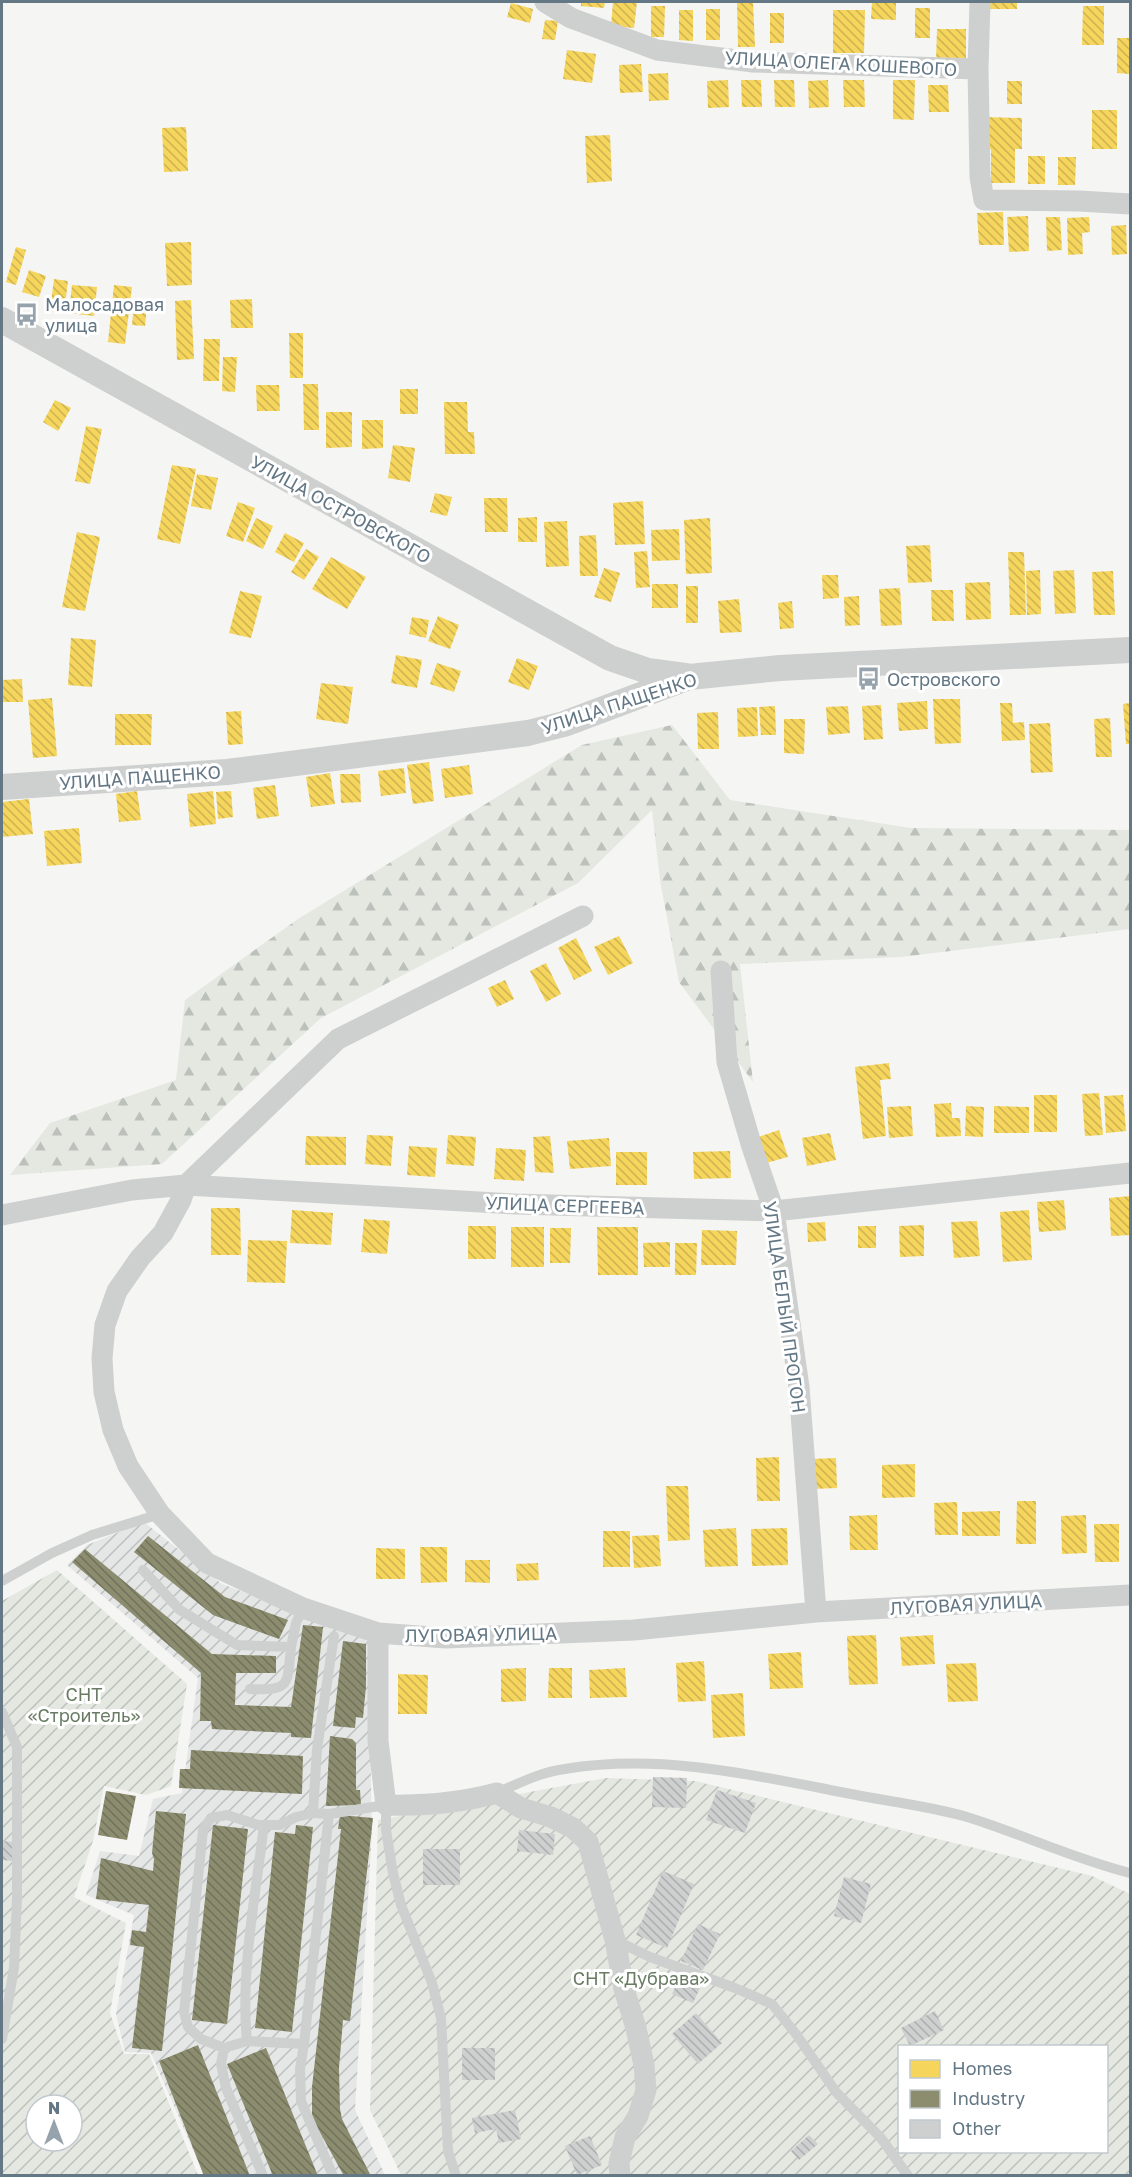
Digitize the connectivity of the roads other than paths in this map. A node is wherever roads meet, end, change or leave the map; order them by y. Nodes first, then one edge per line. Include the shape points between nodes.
1 (545, 2) edge
2 (980, 2) edge
3 (978, 69) junction
4 (1131, 204) edge
5 (2, 321) edge
6 (1131, 650) edge
7 (689, 677) junction
8 (2, 787) edge
9 (583, 916) dead end
10 (721, 972) dead end
11 (1131, 1173) edge
12 (186, 1185) junction
13 (774, 1211) junction
14 (2, 1215) edge
15 (160, 1514) junction
16 (142, 1570) dead end
17 (2, 1581) edge
18 (1131, 1595) edge
19 (303, 1608) junction
20 (816, 1612) junction
21 (378, 1633) junction
22 (334, 1636) dead end
23 (291, 1647) junction
24 (250, 1689) dead end
25 (2, 1712) edge
26 (497, 1793) junction
27 (386, 1805) junction
28 (313, 1814) junction
29 (329, 1814) junction
30 (264, 1825) junction
31 (1131, 1873) edge
32 (615, 1940) junction
33 (2, 2039) edge
34 (247, 2041) junction
35 (304, 2043) junction
36 (224, 2048) junction
37 (263, 2175) edge
38 (333, 2175) edge
39 (456, 2175) edge
40 (620, 2175) edge
41 (908, 2175) edge

1 - 3 street, УЛИЦА ОЛЕГА КОШЕВОГО via 571,18 657,50 753,62
2 - 3 street
3 - 4 street, УЛИЦА ОЛЕГА КОШЕВОГО via 984,200
5 - 7 street, УЛИЦА ОСТРОВСКОГО via 610,658 648,671
6 - 7 street, УЛИЦА ПАЩЕНКО via 802,667
7 - 8 street, УЛИЦА ПАЩЕНКО via 564,724 528,733 227,772
9 - 12 street via 338,1039
10 - 13 street, УЛИЦА БЕЛЫЙ ПРОГОН via 728,1062
11 - 13 street, УЛИЦА СЕРГЕЕВА
12 - 13 street, УЛИЦА СЕРГЕЕВА via 515,1204
12 - 14 street, УЛИЦА СЕРГЕЕВА via 132,1190
12 - 15 street, ЛУГОВАЯ УЛИЦА via 163,1233 117,1291 105,1325 102,1358 104,1392 113,1430 128,1466
13 - 20 street, УЛИЦА БЕЛЫЙ ПРОГОН via 799,1387
15 - 17 lane via 92,1535
15 - 19 street, ЛУГОВАЯ УЛИЦА via 207,1563
16 - 23 lane via 180,1610 237,1645
18 - 20 street, ЛУГОВАЯ УЛИЦА
19 - 21 street, ЛУГОВАЯ УЛИЦА
19 - 23 lane
20 - 21 street, ЛУГОВАЯ УЛИЦА via 634,1630 446,1638
21 - 27 street via 378,1741
22 - 28 lane via 317,1749
23 - 24 lane via 288,1677 282,1687
25 - 33 lane via 17,1746 17,1897 14,1968
26 - 27 street via 423,1806
26 - 31 lane via 555,1771 605,1764 739,1772 966,1817 1094,1864
26 - 32 street via 521,1808 573,1828 588,1842
27 - 29 lane
27 - 39 lane via 386,1830 401,1905 432,1983 441,2018 448,2151
28 - 29 lane
28 - 30 lane via 280,1825
29 - 35 lane
30 - 34 lane via 249,1949
30 - 36 lane via 227,1815 211,1818 203,1830 184,2012 188,2027 201,2039
32 - 40 street via 646,2090 638,2116 625,2137
32 - 41 lane via 772,2004 836,2092 881,2138
34 - 35 lane
34 - 36 lane
35 - 38 lane via 301,2101
36 - 37 lane via 221,2064 226,2088

